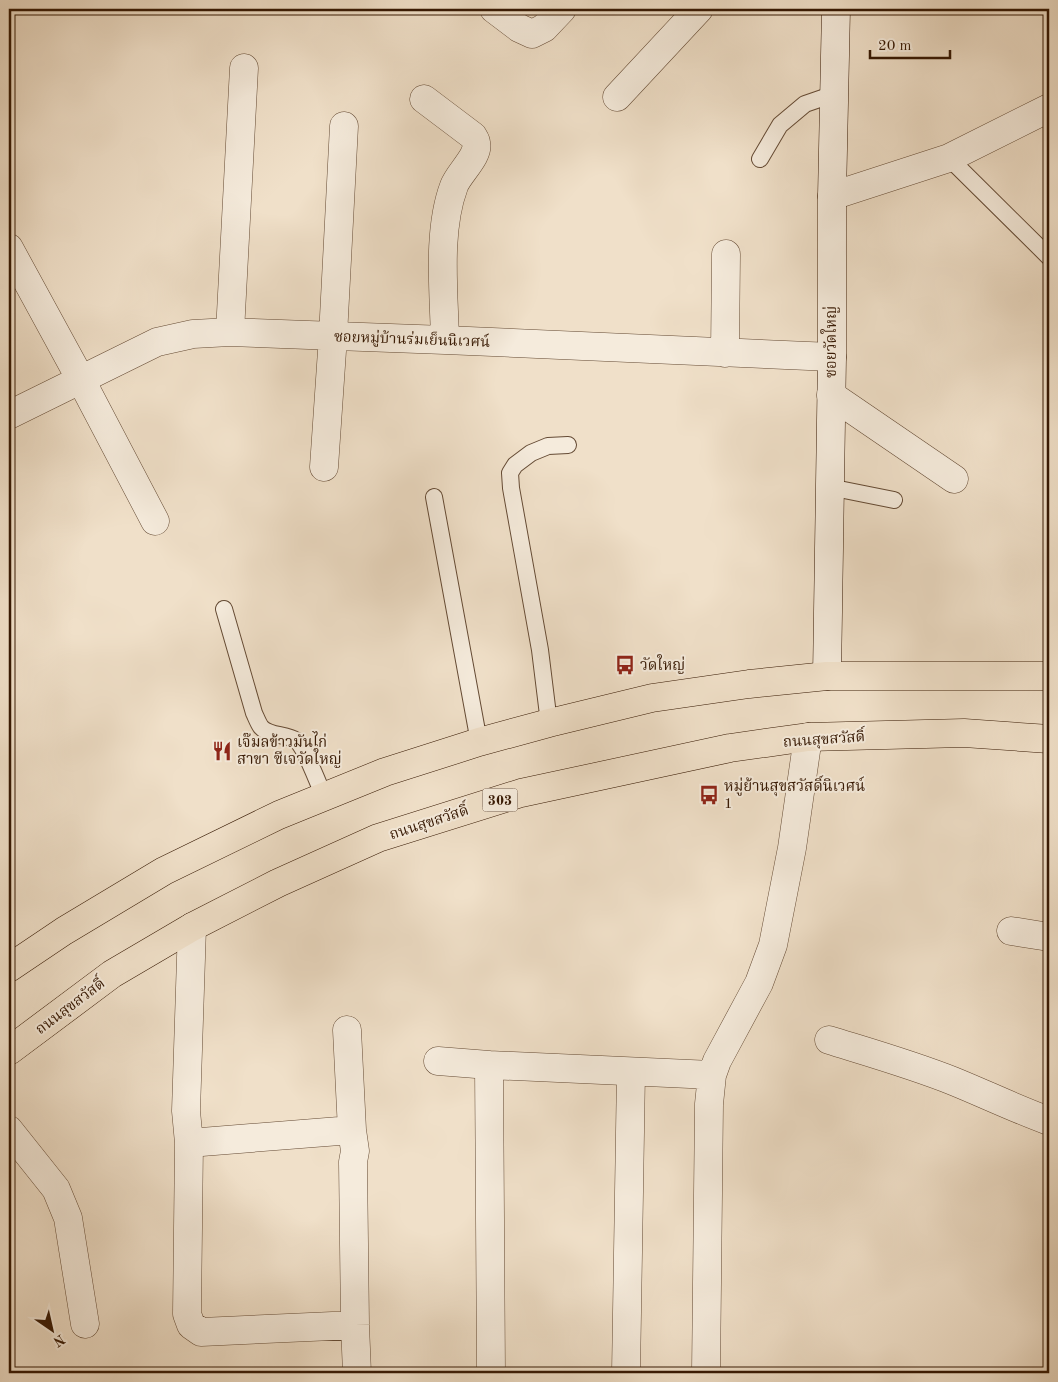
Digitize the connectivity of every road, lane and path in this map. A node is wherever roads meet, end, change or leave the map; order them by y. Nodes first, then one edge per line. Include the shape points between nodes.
1 (494, 9) edge
2 (562, 9) edge
3 (698, 9) edge
4 (836, 9) edge
5 (244, 68) dead end
6 (834, 94) junction
7 (617, 97) dead end
8 (424, 99) dead end
9 (1049, 108) edge
10 (344, 126) dead end
11 (949, 158) junction
12 (760, 159) dead end
13 (832, 196) junction
14 (9, 248) edge
15 (726, 254) dead end
16 (1049, 257) edge
17 (230, 332) junction
18 (333, 336) junction
19 (445, 340) junction
20 (725, 353) junction
21 (832, 357) junction
22 (81, 380) junction
23 (831, 395) junction
24 (9, 415) edge
25 (568, 445) dead end
26 (324, 467) dead end
27 (954, 479) dead end
28 (830, 487) junction
29 (434, 497) dead end
30 (894, 500) dead end
31 (155, 521) dead end
32 (224, 608) dead end
33 (826, 676) junction
34 (1049, 676) edge
35 (549, 723) junction
36 (808, 737) junction
37 (1049, 739) edge
38 (479, 742) junction
39 (324, 797) junction
40 (192, 927) junction
41 (1011, 931) dead end
42 (1049, 937) edge
43 (9, 968) edge
44 (347, 1030) dead end
45 (829, 1040) dead end
46 (9, 1051) edge
47 (438, 1061) dead end
48 (489, 1065) junction
49 (631, 1072) junction
50 (712, 1075) junction
51 (1049, 1121) edge
52 (9, 1130) edge
53 (352, 1130) junction
54 (189, 1143) junction
55 (85, 1324) dead end
56 (355, 1325) junction
57 (357, 1373) edge
58 (491, 1373) edge
59 (626, 1373) edge
60 (706, 1373) edge

1 - 2 street via 532,34 544,28
3 - 7 street
4 - 6 street, ซอยวัดใหญ่
5 - 17 street
6 - 12 lane via 805,104 780,125
6 - 13 street, ซอยวัดใหญ่
8 - 19 street via 473,136 477,144 476,152 454,185 446,217 443,254
9 - 11 street
10 - 18 street
11 - 13 street
11 - 16 lane
13 - 21 street, ซอยวัดใหญ่
14 - 22 street
15 - 20 street
17 - 18 street, ซอยหมู่บ้านร่มเย็นนิเวศน์
17 - 22 street, ซอยหมู่บ้านร่มเย็นนิเวศน์ via 194,334 157,342
18 - 19 street, ซอยหมู่บ้านร่มเย็นนิเวศน์
18 - 26 street
19 - 20 street, ซอยหมู่บ้านร่มเย็นนิเวศน์
20 - 21 street, ซอยหมู่บ้านร่มเย็นนิเวศน์
21 - 23 street, ซอยวัดใหญ่
22 - 24 street, ซอยหมู่บ้านร่มเย็นนิเวศน์
22 - 31 street
23 - 27 street
23 - 28 street, ซอยวัดใหญ่
25 - 35 lane via 548,446 531,453 515,465 510,474
28 - 30 lane
28 - 33 street, ซอยวัดใหญ่
29 - 38 lane
32 - 39 lane via 254,713 261,727 268,733 297,742
33 - 34 main road
33 - 35 main road via 652,698
35 - 38 main road
36 - 37 main road, ถนนสุขสวัสดิ์ / 303 via 964,733
36 - 40 main road, ถนนสุขสวัสดิ์ / 303 via 730,748 521,793 378,838 278,883
36 - 50 street via 792,848 773,945 759,982
38 - 39 main road via 384,772
39 - 43 main road via 279,815 164,871
40 - 46 main road, ถนนสุขสวัสดิ์ / 303 via 112,974
40 - 54 street via 186,1111
41 - 42 street
44 - 53 street
45 - 51 street via 904,1062
47 - 48 street
48 - 49 street
48 - 58 street
49 - 50 street
49 - 59 street
50 - 60 street
52 - 55 street via 56,1188 68,1218
53 - 54 street
53 - 56 street via 355,1152
54 - 56 street via 188,1314 191,1326 201,1332
56 - 57 street

